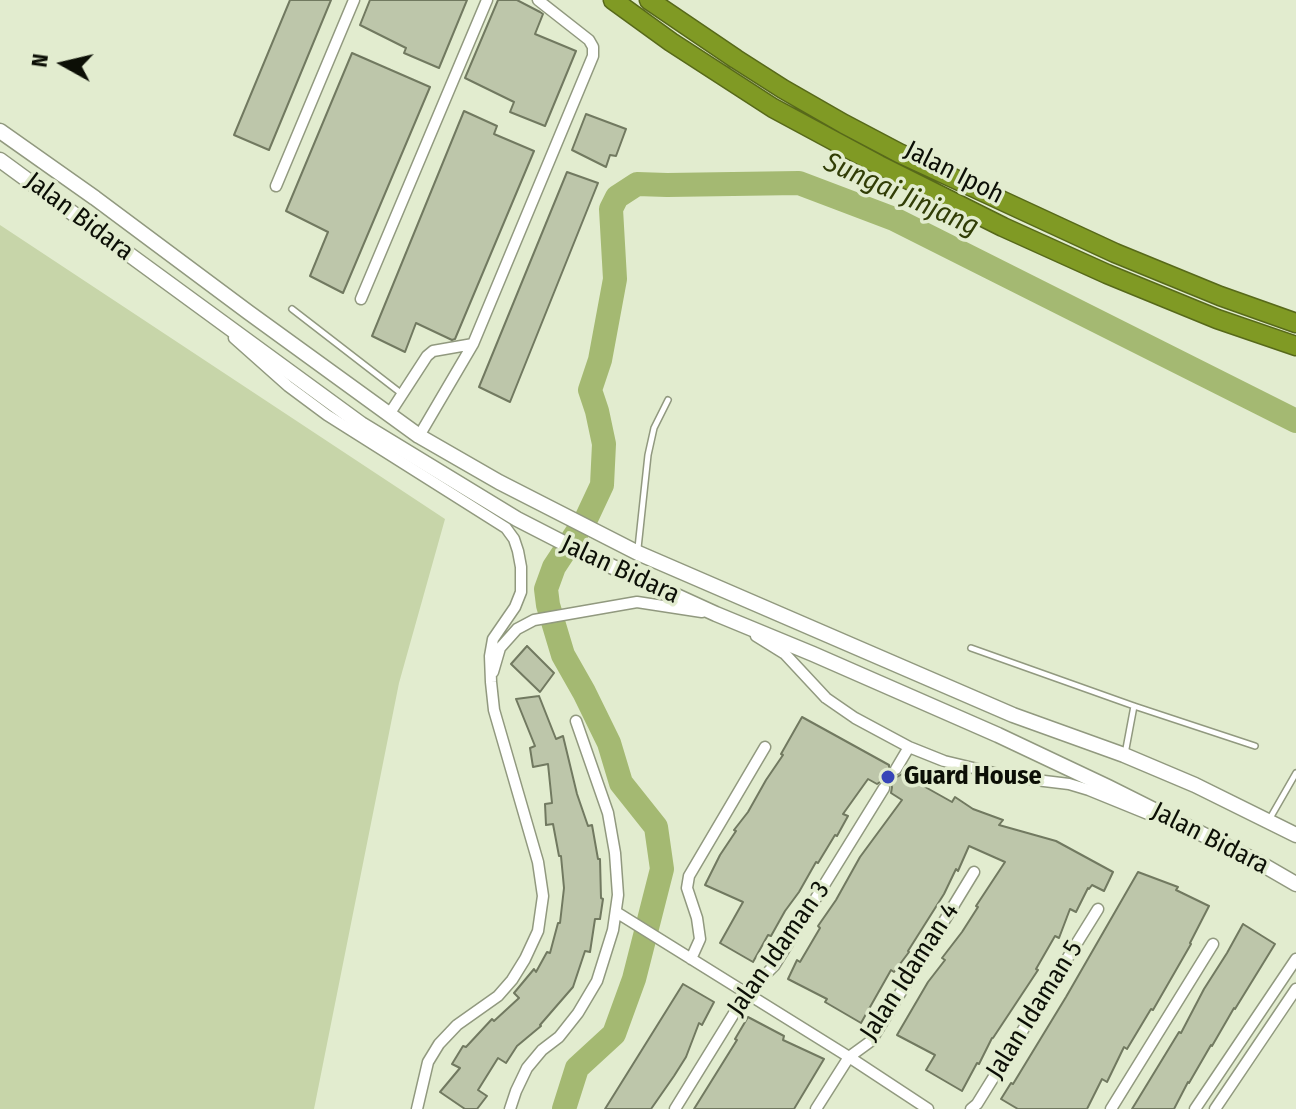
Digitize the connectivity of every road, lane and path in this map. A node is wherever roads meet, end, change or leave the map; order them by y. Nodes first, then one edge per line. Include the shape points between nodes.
1 (354, 0) edge
2 (487, 0) edge
3 (538, 0) edge
4 (613, 0) edge
5 (649, 0) edge
6 (0, 131) edge
7 (0, 160) edge
8 (276, 186) dead end
9 (361, 299) dead end
10 (292, 309) dead end
11 (206, 312) junction
12 (1296, 323) edge
13 (473, 344) junction
14 (1296, 346) edge
15 (402, 394) junction
16 (668, 400) dead end
17 (390, 413) junction
18 (419, 436) junction
19 (517, 519) junction
20 (638, 553) junction
21 (716, 614) junction
22 (971, 648) dead end
23 (491, 682) junction
24 (1134, 706) junction
25 (576, 721) dead end
26 (1255, 746) dead end
27 (765, 747) dead end
28 (909, 747) junction
29 (1124, 755) junction
30 (896, 769) tunnel mouth
31 (1296, 773) edge
32 (884, 788) tunnel mouth
33 (1268, 821) junction
34 (1296, 835) edge
35 (1214, 840) junction
36 (974, 872) dead end
37 (1296, 884) edge
38 (1098, 909) dead end
39 (616, 912) junction
40 (1213, 944) dead end
41 (691, 959) junction
42 (1296, 959) edge
43 (1296, 989) edge
44 (746, 994) junction
45 (849, 1057) junction
46 (417, 1109) edge
47 (510, 1109) edge
48 (675, 1109) edge
49 (816, 1109) edge
50 (928, 1109) edge
51 (971, 1109) edge
52 (1111, 1109) edge
53 (1195, 1109) edge
54 (1215, 1109) edge

1 - 8 street
2 - 9 street
3 - 13 street via 589,40 593,56
4 - 14 highway, Jalan Ipoh via 773,108 879,165 1107,274
5 - 12 highway, Jalan Ipoh via 783,89 899,153 1115,253
6 - 17 main road, Jalan Bidara
7 - 11 main road, Jalan Bidara
10 - 15 lane
11 - 19 main road, Jalan Bidara via 361,424
11 - 23 street via 327,415 506,528 518,551 521,592 493,639
13 - 15 street via 433,351
13 - 18 street
15 - 17 street
16 - 20 lane via 648,455
17 - 18 main road, Jalan Bidara
17 - 19 main road via 384,421 392,435
18 - 20 main road, Jalan Bidara
19 - 21 main road, Jalan Bidara
20 - 29 main road, Jalan Bidara via 1013,715
21 - 23 street via 637,602 534,620 500,648
21 - 28 street via 785,654 826,698 855,718
21 - 35 main road, Jalan Bidara via 998,735
22 - 24 lane
23 - 46 street via 494,710 538,862 543,896 538,931 498,996 439,1044 428,1062
24 - 26 lane
24 - 29 lane
25 - 39 street via 608,813
27 - 41 street via 689,876 687,888 700,939
28 - 30 street
28 - 35 street via 1000,775 1089,790
29 - 33 main road, Jalan Bidara
31 - 33 lane
32 - 44 street, Jalan Idaman 3 via 774,966
33 - 34 main road, Jalan Bidara
35 - 37 main road, Jalan Bidara
36 - 45 street, Jalan Idaman 4 via 871,1041
38 - 51 street, Jalan Idaman 5
39 - 41 street
39 - 47 street via 597,981 559,1037 527,1068
40 - 52 street
41 - 44 street
42 - 53 street
43 - 54 street
44 - 45 street
44 - 48 street, Jalan Idaman 3
45 - 49 street, Jalan Idaman 4
45 - 50 street

